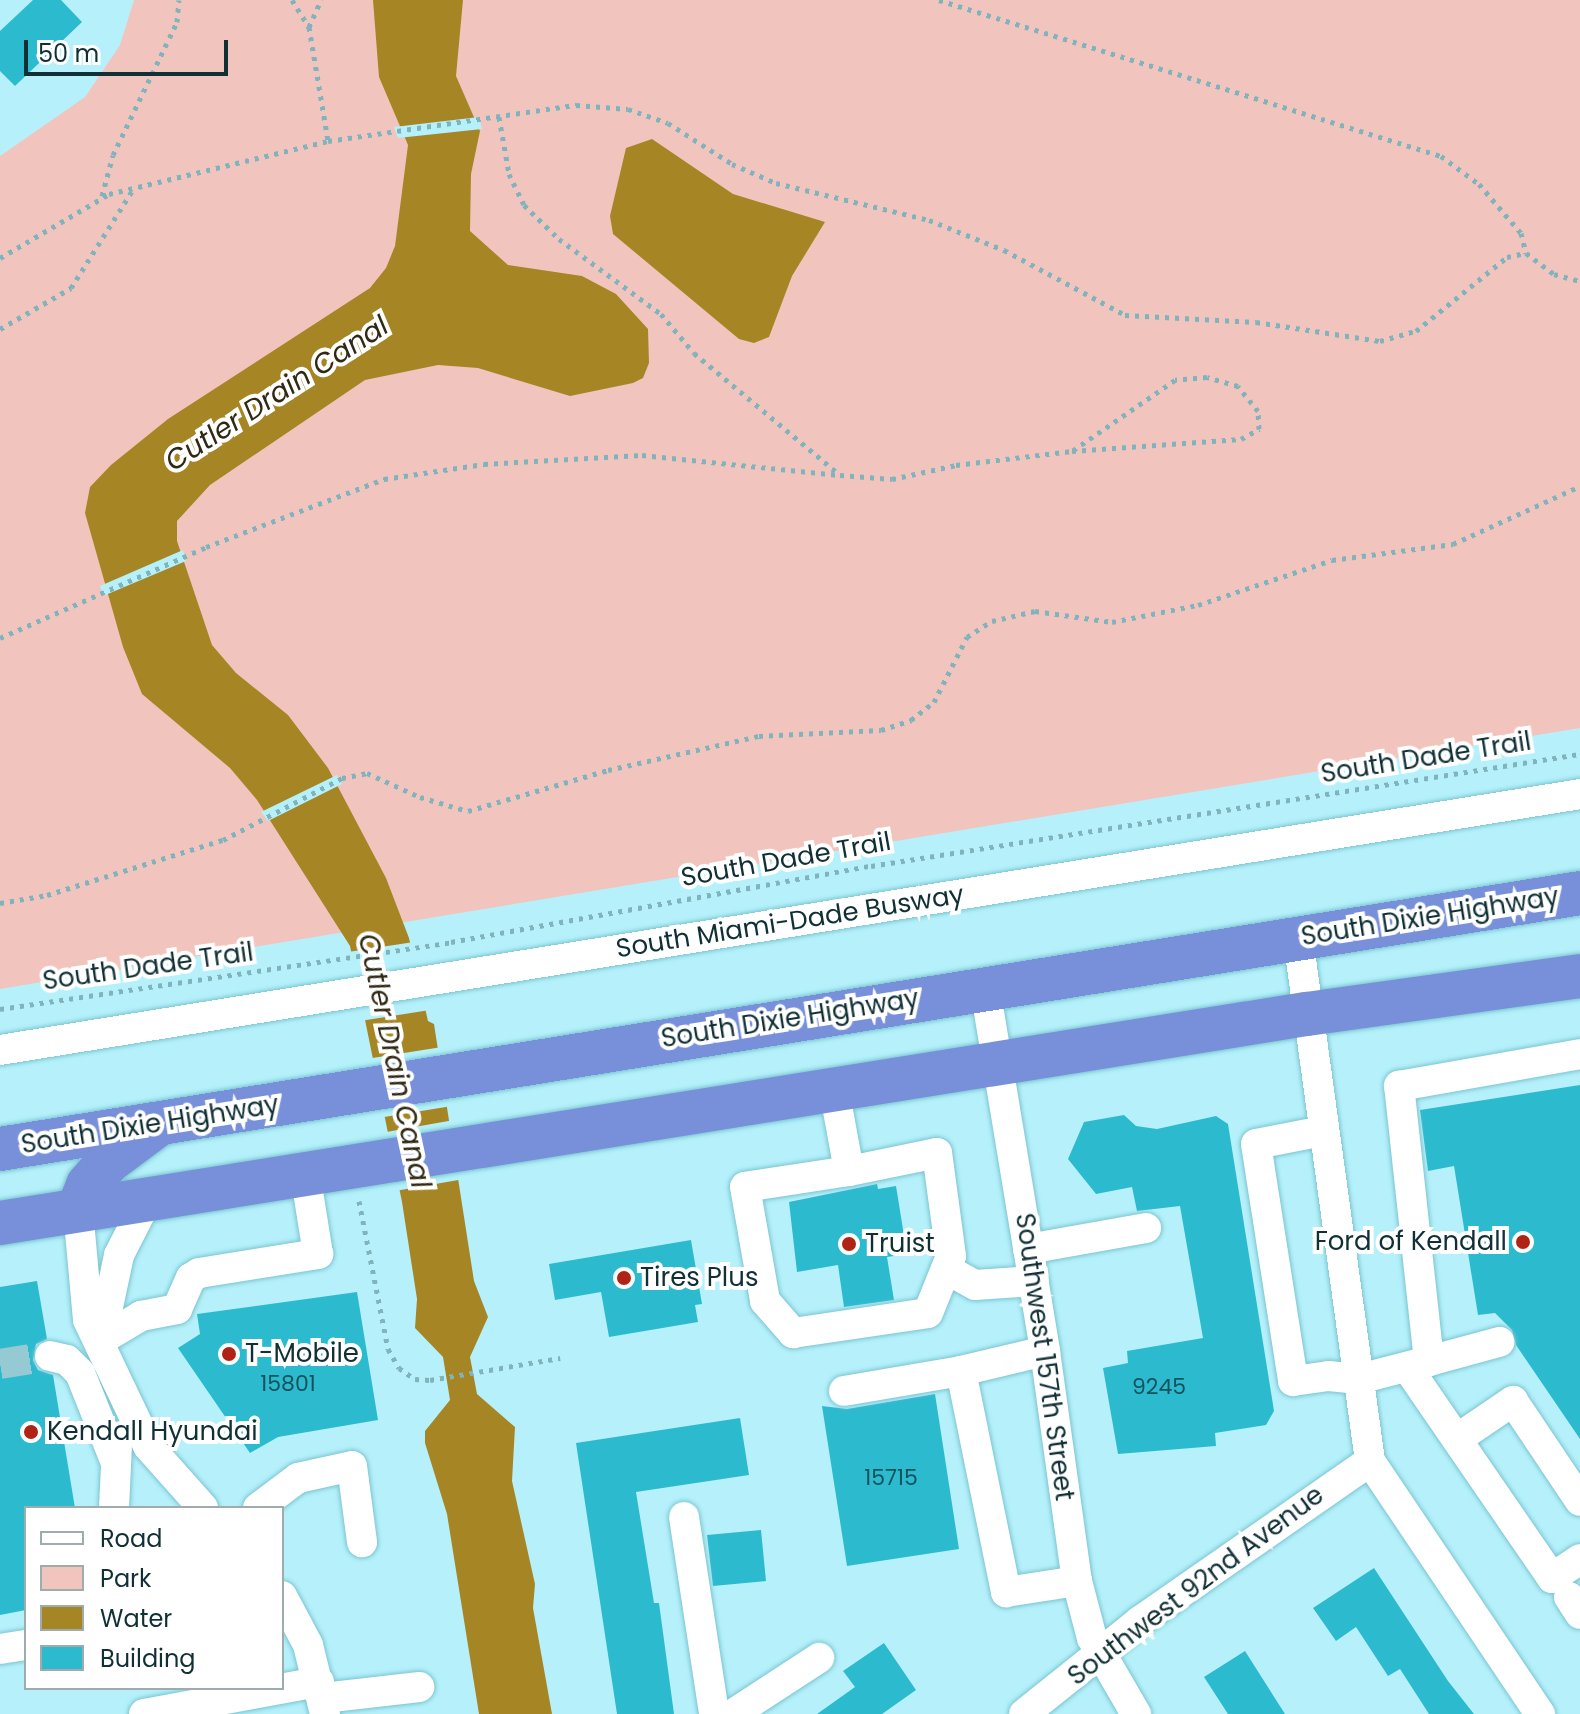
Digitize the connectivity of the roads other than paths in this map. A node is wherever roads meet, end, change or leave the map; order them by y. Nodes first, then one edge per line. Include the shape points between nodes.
1 (1580, 794) edge
2 (1580, 893) edge
3 (1298, 938) junction
4 (1580, 976) edge
5 (985, 988) junction
6 (1307, 1014) junction
7 (0, 1050) edge
8 (1580, 1054) edge
9 (997, 1064) junction
10 (834, 1089) junction
11 (161, 1123) junction
12 (1323, 1131) junction
13 (0, 1149) edge
14 (849, 1171) junction
15 (305, 1173) junction
16 (148, 1198) junction
17 (78, 1210) junction
18 (0, 1223) edge
19 (1146, 1228) dead end
20 (1028, 1249) junction
21 (946, 1269) junction
22 (1034, 1281) junction
23 (101, 1340) junction
24 (1499, 1342) dead end
25 (1045, 1351) junction
26 (50, 1356) tunnel mouth
27 (1418, 1364) junction
28 (961, 1371) junction
29 (1359, 1379) junction
30 (844, 1391) dead end
31 (124, 1399) junction
32 (1457, 1439) junction
33 (1370, 1461) junction
34 (116, 1463) junction
35 (1580, 1501) edge
36 (114, 1506) edge
37 (201, 1506) edge
38 (261, 1506) edge
39 (684, 1517) dead end
40 (362, 1542) dead end
41 (1580, 1559) edge
42 (1077, 1581) junction
43 (284, 1600) edge
44 (24, 1645) edge
45 (0, 1649) edge
46 (1100, 1656) junction
47 (819, 1658) dead end
48 (419, 1687) dead end
49 (323, 1698) edge
50 (144, 1714) edge
51 (714, 1714) edge
52 (733, 1714) edge
53 (1024, 1714) edge
54 (1136, 1714) edge
55 (1540, 1714) edge

1 - 7 street, South Miami-Dade Busway
2 - 3 highway, South Dixie Highway
3 - 5 highway, South Dixie Highway
3 - 6 street
4 - 6 highway
5 - 9 street, Southwest 157th Street
5 - 11 highway, South Dixie Highway
6 - 9 highway
6 - 12 street
8 - 27 street via 1399,1086
9 - 10 highway
9 - 20 street, Southwest 157th Street
10 - 14 street
10 - 15 highway
11 - 13 highway, South Dixie Highway
11 - 17 highway via 109,1161 88,1185
12 - 29 street
12 - 29 street via 1256,1144 1293,1381
14 - 21 street via 937,1153 951,1256
14 - 21 street via 745,1187 765,1301 793,1333 928,1313
15 - 16 highway
15 - 23 street via 318,1254 199,1273 191,1278 177,1309 141,1316
16 - 17 highway
16 - 23 street via 119,1255
17 - 18 highway
17 - 23 street via 84,1304
19 - 20 street
20 - 22 street, Southwest 157th Street
21 - 22 street via 975,1285
22 - 25 street, Southwest 157th Street
23 - 31 street
24 - 27 street
25 - 28 street
25 - 42 street, Southwest 157th Street
26 - 34 street via 67,1360 80,1373
27 - 29 street
27 - 32 street
28 - 30 street
28 - 42 street via 1006,1592
29 - 33 street
31 - 34 street
31 - 37 street via 155,1457
32 - 35 street via 1513,1401
32 - 41 street via 1552,1578
33 - 46 street, Southwest 92nd Avenue via 1140,1621
33 - 55 street
34 - 36 street
38 - 40 street via 298,1478 352,1466
39 - 51 street
42 - 46 street, Southwest 157th Street
43 - 49 street via 308,1645
44 - 45 street
46 - 53 street, Southwest 92nd Avenue
46 - 54 street, Southwest 157th Street
47 - 52 street
48 - 49 street
49 - 50 street

